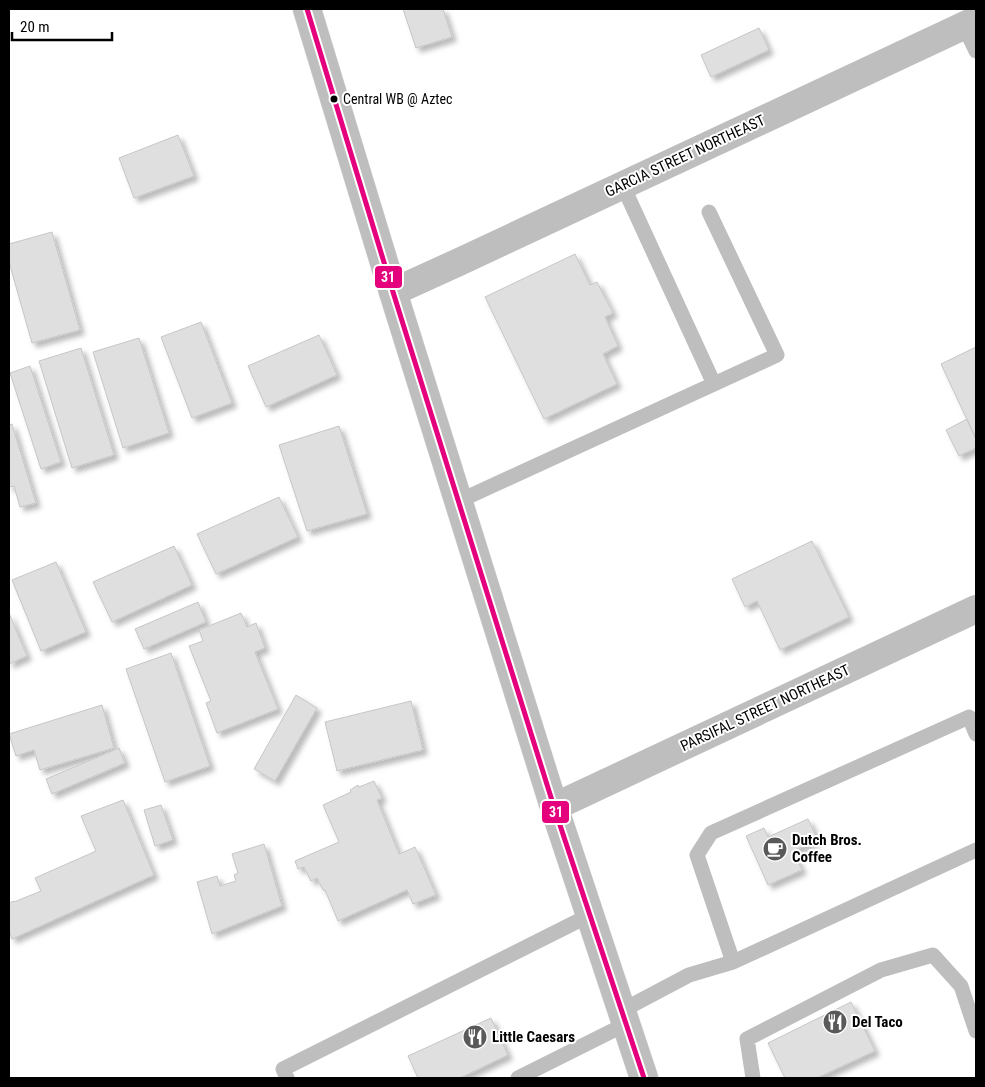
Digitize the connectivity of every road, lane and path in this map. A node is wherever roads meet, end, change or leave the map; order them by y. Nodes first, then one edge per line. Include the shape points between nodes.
1 (307, 9) edge
2 (970, 23) edge
3 (976, 51) edge
4 (623, 186) junction
5 (709, 212) dead end
6 (394, 292) junction
7 (714, 384) junction
8 (459, 501) junction
9 (975, 613) edge
10 (976, 734) edge
11 (554, 807) junction
12 (976, 850) edge
13 (590, 915) junction
14 (733, 962) junction
15 (624, 1018) junction
16 (976, 1031) edge
17 (638, 1076) edge
18 (287, 1078) edge
19 (518, 1078) edge
20 (753, 1078) edge

1 - 6 main road
2 - 3 lane
2 - 4 main road, GARCIA STREET NORTHEAST
4 - 6 main road, GARCIA STREET NORTHEAST
4 - 7 lane
5 - 7 lane via 777,355
6 - 8 main road
7 - 8 lane
8 - 11 main road
9 - 11 main road, PARSIFAL STREET NORTHEAST
10 - 14 lane via 969,717 711,833 697,855
11 - 13 main road
12 - 14 lane
13 - 15 main road
13 - 18 lane via 283,1069
14 - 15 lane via 689,975
15 - 17 main road
15 - 19 lane
16 - 20 lane via 961,986 934,955 881,970 747,1039

